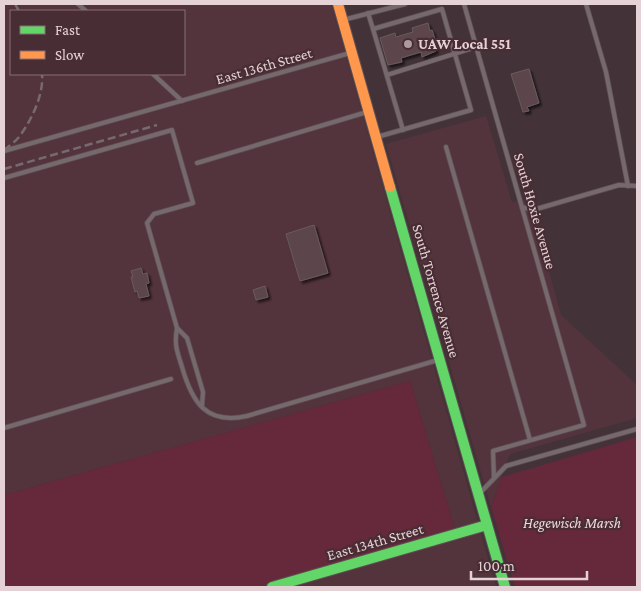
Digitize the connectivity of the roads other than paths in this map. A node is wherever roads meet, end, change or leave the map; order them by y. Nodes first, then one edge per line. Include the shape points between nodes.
1 (338, 4) edge
2 (405, 4) edge
3 (464, 4) edge
4 (586, 4) edge
5 (368, 13) junction
6 (343, 20) junction
7 (373, 29) junction
8 (476, 48) junction
9 (352, 52) junction
10 (455, 55) junction
11 (154, 75) edge
12 (387, 75) junction
13 (182, 101) junction
14 (369, 111) junction
15 (403, 130) junction
16 (377, 137) junction
17 (446, 147) dead end
18 (4, 151) edge
19 (197, 163) dead end
20 (4, 178) edge
21 (628, 186) junction
22 (637, 186) edge
23 (522, 207) junction
24 (177, 328) junction
25 (440, 359) junction
26 (171, 380) dead end
27 (202, 406) junction
28 (4, 428) edge
29 (637, 429) edge
30 (530, 440) junction
31 (494, 478) junction
32 (479, 494) junction
33 (488, 525) junction
34 (272, 587) edge
35 (505, 587) edge

1 - 6 main road, South Torrence Avenue
2 - 5 lane
3 - 8 lane, South Hoxie Avenue
4 - 21 lane via 606,72
5 - 6 lane
5 - 7 lane
6 - 9 main road, South Torrence Avenue
7 - 10 lane via 442,9
7 - 12 lane
8 - 10 lane
8 - 23 lane, South Hoxie Avenue
9 - 13 lane, East 136th Street
9 - 14 main road, South Torrence Avenue
10 - 12 lane
10 - 15 lane via 470,110
11 - 13 lane
12 - 15 lane
13 - 18 lane, East 136th Street
14 - 16 main road, South Torrence Avenue
14 - 19 lane
15 - 16 lane
16 - 25 main road, South Torrence Avenue
17 - 30 lane
20 - 24 lane via 172,130 193,203 154,214 147,223
21 - 22 lane
21 - 23 lane via 619,185 533,210
23 - 30 lane, South Hoxie Avenue via 584,425
24 - 27 lane via 188,338 203,392
24 - 27 lane via 174,341 188,388
25 - 27 lane via 239,418 215,416
25 - 32 main road, South Torrence Avenue
26 - 28 lane
29 - 31 lane via 506,466
30 - 31 lane via 493,451
31 - 32 lane
32 - 33 main road, South Torrence Avenue
33 - 34 main road, East 134th Street
33 - 35 main road, South Torrence Avenue

